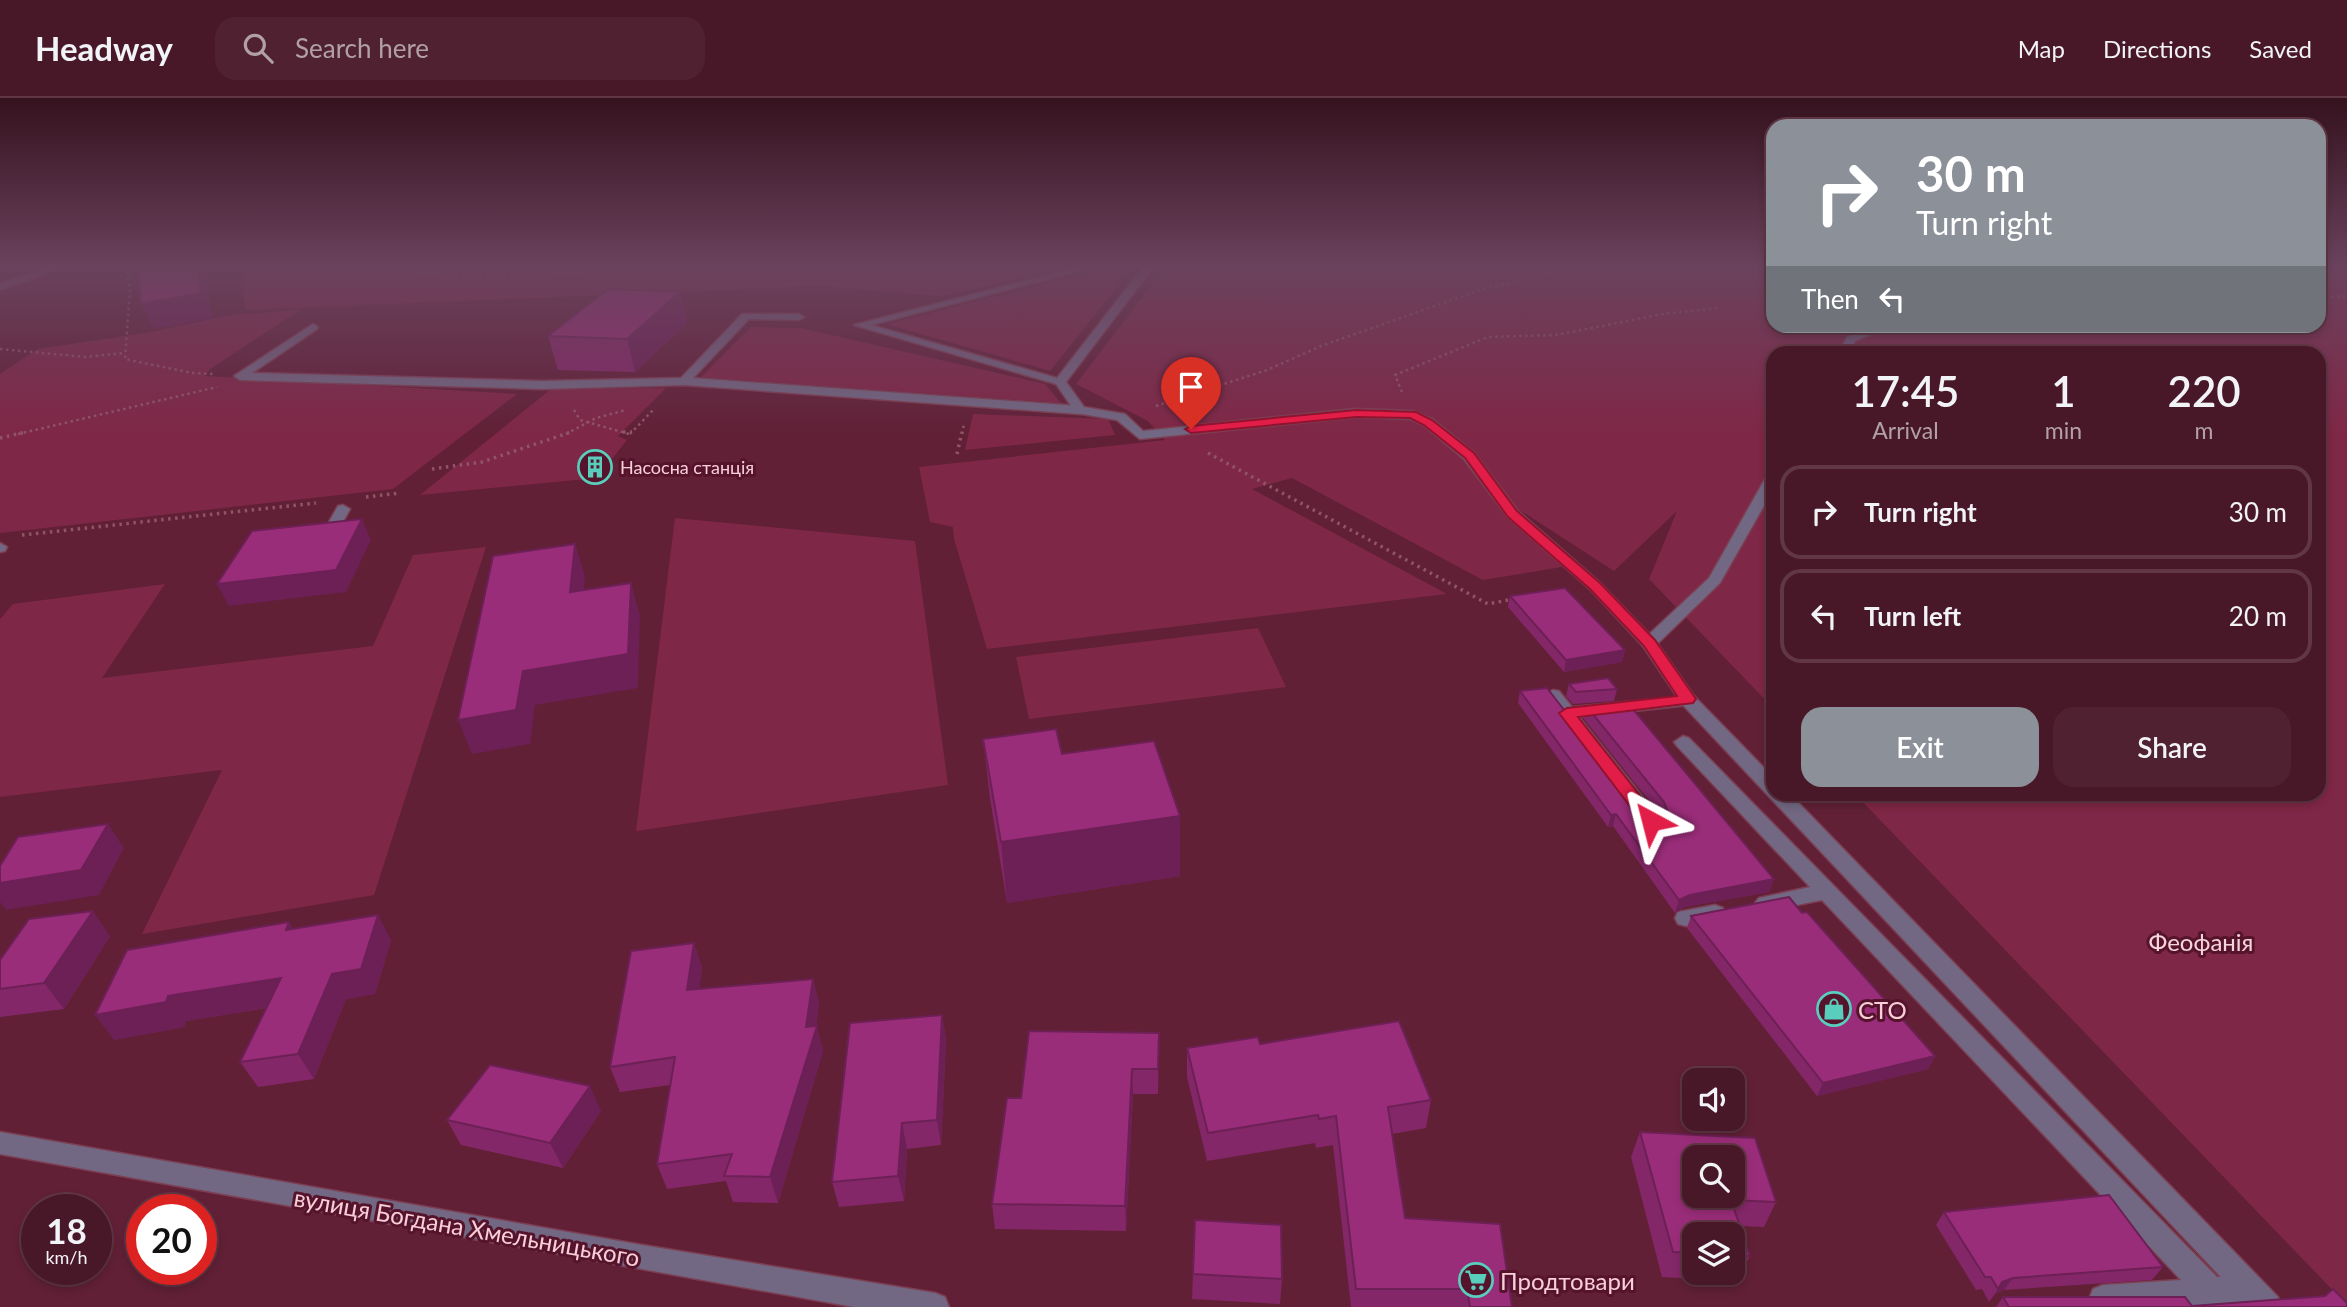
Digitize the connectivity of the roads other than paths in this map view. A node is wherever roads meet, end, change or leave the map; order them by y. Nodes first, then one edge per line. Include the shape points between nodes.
1 (740, 322) edge
2 (869, 322) edge
3 (1106, 322) edge
4 (313, 327) dead end
5 (1867, 333) edge
6 (1847, 346) edge
7 (684, 381) junction
8 (1060, 383) junction
9 (1080, 410) junction
10 (1766, 489) edge
11 (343, 509) dead end
12 (327, 538) edge
13 (1649, 643) junction
14 (1553, 695) edge
15 (1688, 699) junction
16 (1567, 713) junction
17 (1683, 742) dead end
18 (1766, 782) edge
19 (1786, 801) edge
20 (1651, 821) edge
21 (1828, 891) junction
22 (1686, 918) dead end
23 (0, 1143) edge
24 (2210, 1290) junction
25 (2259, 1297) edge
26 (2073, 1301) edge
27 (935, 1307) edge

1 - 7 street
2 - 8 street via 859,325
3 - 8 street
4 - 7 street via 240,376 561,384
5 - 6 street via 1851,339
7 - 9 street
8 - 9 street
9 - 13 street via 1121,417 1140,435 1356,413 1412,415 1428,422 1469,456 1513,514 1595,586
10 - 13 street via 1715,580
11 - 12 street
13 - 15 street
14 - 16 street
15 - 16 street
15 - 18 street
16 - 20 street
17 - 21 street
19 - 25 street
21 - 22 street
21 - 24 street
23 - 27 street, вулиця Богдана Хмельницького
24 - 25 street
24 - 26 street

